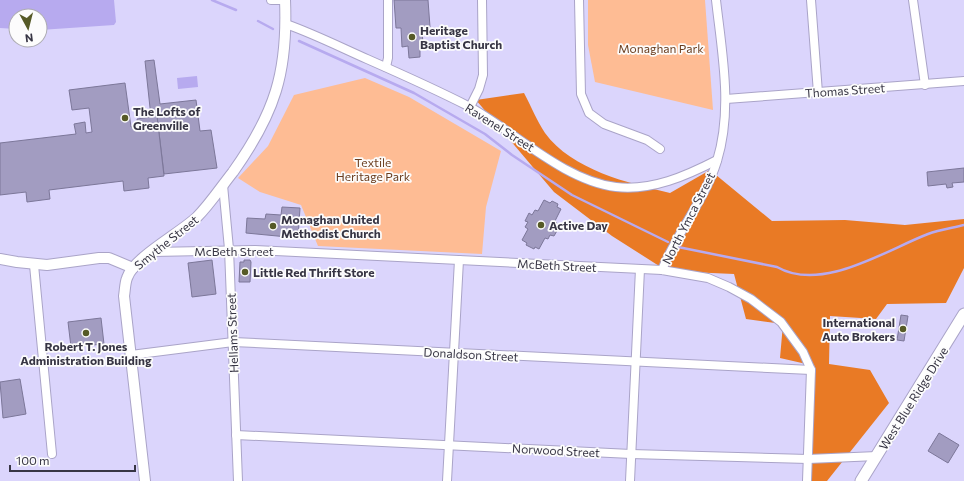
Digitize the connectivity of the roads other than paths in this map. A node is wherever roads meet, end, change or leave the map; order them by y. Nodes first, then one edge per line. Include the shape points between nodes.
1 (271, 0) edge
2 (285, 0) edge
3 (388, 0) edge
4 (482, 0) edge
5 (579, 0) edge
6 (716, 0) edge
7 (811, 0) edge
8 (913, 0) edge
9 (286, 24) junction
10 (386, 67) junction
11 (964, 81) edge
12 (925, 84) junction
13 (818, 93) junction
14 (726, 99) junction
15 (470, 107) junction
16 (660, 149) dead end
17 (717, 160) junction
18 (223, 185) junction
19 (229, 249) junction
20 (153, 252) junction
21 (0, 259) edge
22 (459, 260) junction
23 (34, 265) junction
24 (133, 268) junction
25 (640, 269) junction
26 (662, 270) junction
27 (964, 314) edge
28 (233, 342) junction
29 (454, 353) junction
30 (131, 355) junction
31 (635, 362) junction
32 (811, 370) junction
33 (236, 435) junction
34 (449, 445) junction
35 (52, 454) dead end
36 (631, 454) junction
37 (877, 456) junction
38 (808, 459) junction
39 (144, 481) edge
40 (238, 481) edge
41 (447, 481) edge
42 (630, 481) edge
43 (807, 481) edge
44 (861, 481) edge

1 - 2 street
2 - 9 street, Smythe Street
3 - 10 street
4 - 15 street via 483,75
5 - 16 street via 581,94 589,112 604,124 646,140
6 - 14 street, North Ymca Street
7 - 13 street
8 - 12 street
9 - 10 street, Ravenel Street
9 - 18 street, Smythe Street via 283,67 273,105 254,141
10 - 15 street, Ravenel Street
11 - 12 street, Thomas Street
12 - 13 street, Thomas Street
13 - 14 street, Thomas Street
14 - 17 street, North Ymca Street via 723,136
15 - 17 street, Ravenel Street via 568,170 604,185 627,188 661,183 689,174
17 - 26 street, North Ymca Street
18 - 19 street, Hellams Street
18 - 20 street, Smythe Street via 189,224
19 - 20 street, McBeth Street
19 - 22 street, McBeth Street
19 - 28 street, Hellams Street
20 - 24 street, Smythe Street
21 - 23 street
22 - 25 street, McBeth Street
22 - 29 street
23 - 24 street via 109,258
23 - 35 street
24 - 30 street, Smythe Street via 127,277 124,296
25 - 26 street, McBeth Street
25 - 31 street
26 - 32 street, McBeth Street via 708,278 751,299 781,322 803,352
27 - 37 main road, West Blue Ridge Drive
28 - 29 street, Donaldson Street
28 - 30 street, Donaldson Street
28 - 33 street, Hellams Street
29 - 31 street, Donaldson Street
29 - 34 street
30 - 39 street, Smythe Street
31 - 32 street, Donaldson Street
31 - 36 street
32 - 38 street, McBeth Street
33 - 34 street, Norwood Street
33 - 40 street, Hellams Street
34 - 36 street, Norwood Street
34 - 41 street
36 - 38 street, Norwood Street
36 - 42 street
37 - 38 street, Norwood Street
37 - 44 main road, West Blue Ridge Drive
38 - 43 street, McBeth Street

